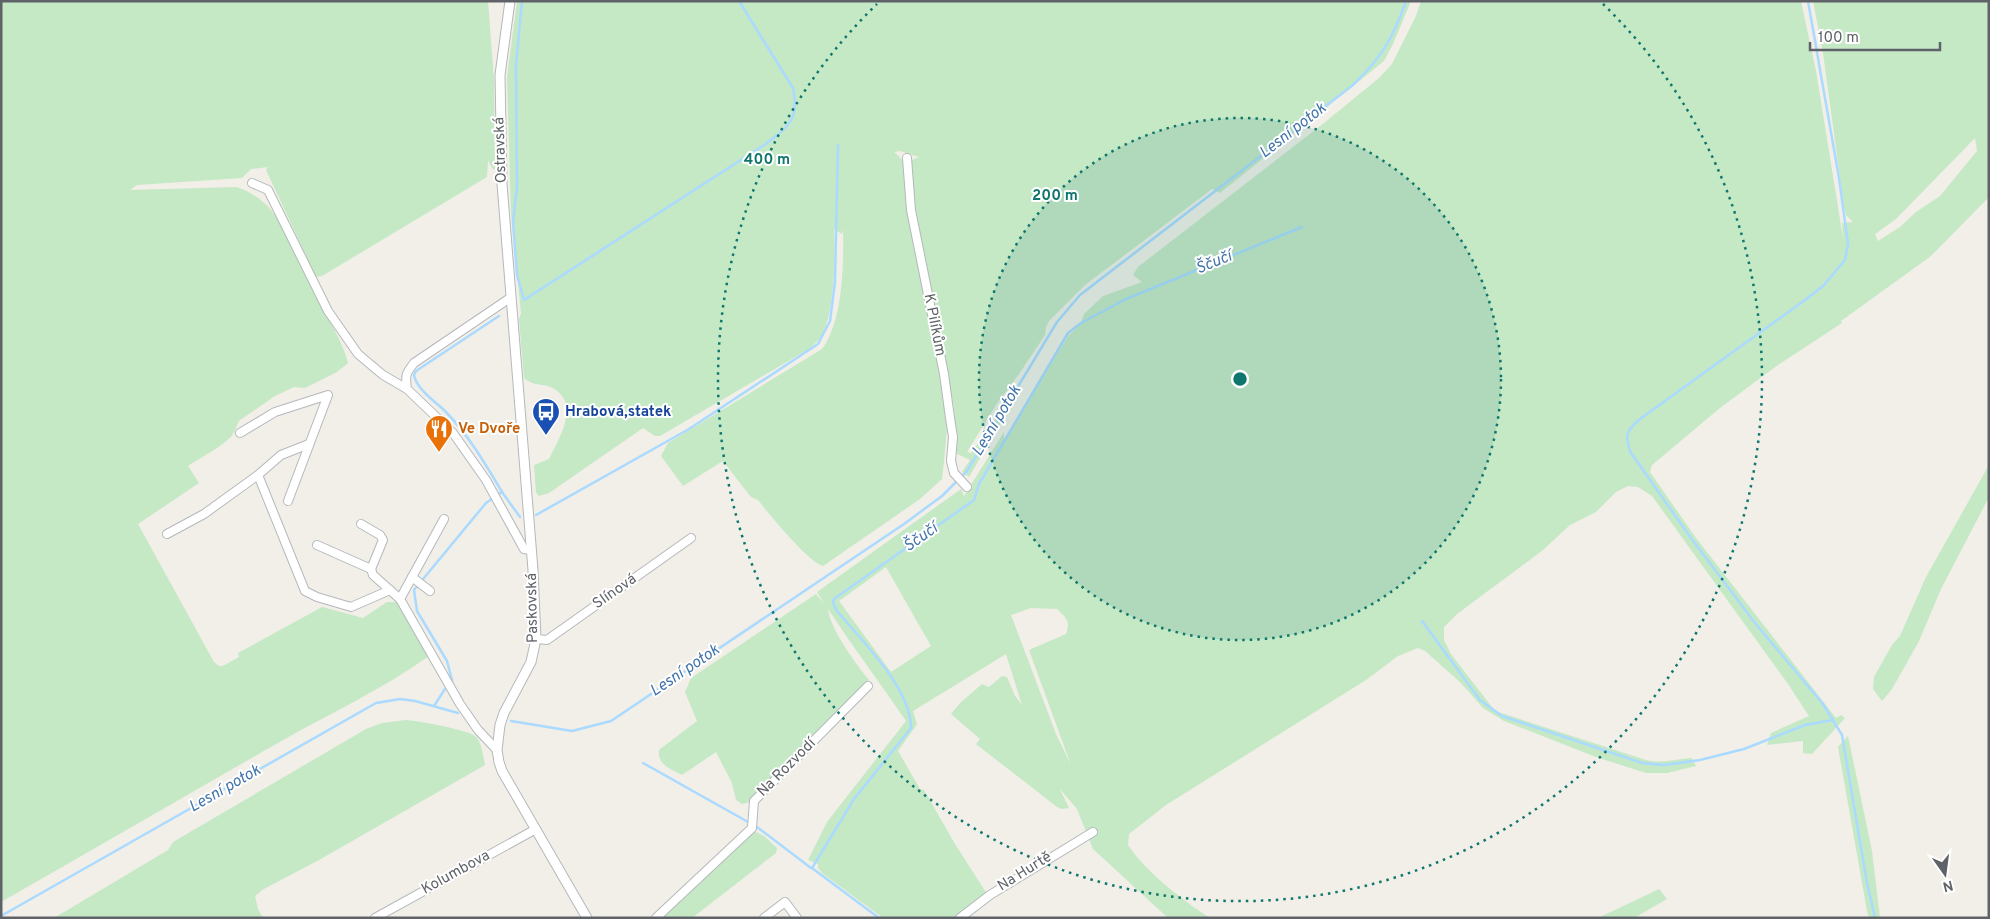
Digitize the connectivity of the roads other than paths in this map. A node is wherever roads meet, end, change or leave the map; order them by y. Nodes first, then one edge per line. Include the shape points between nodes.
1 (510, 1) edge
2 (908, 158) dead end
3 (252, 183) dead end
4 (510, 298) junction
5 (407, 389) junction
6 (240, 433) dead end
7 (310, 444) junction
8 (258, 475) junction
9 (966, 485) dead end
10 (288, 502) dead end
11 (444, 519) dead end
12 (361, 524) dead end
13 (166, 534) dead end
14 (691, 538) dead end
15 (317, 545) dead end
16 (531, 550) junction
17 (371, 569) junction
18 (390, 590) junction
19 (400, 599) junction
20 (536, 639) junction
21 (868, 686) dead end
22 (497, 750) junction
23 (536, 828) junction
24 (1093, 832) dead end
25 (375, 918) edge
26 (587, 918) edge
27 (656, 918) edge
28 (764, 918) edge
29 (797, 918) edge
30 (960, 918) edge

1 - 4 street, Ostravská via 500,75 502,184
2 - 9 street, K Pilíkům via 911,210 944,374 953,437 951,461 954,473
3 - 5 street via 268,190 328,311 358,354 383,375
4 - 5 street via 414,363 406,372
4 - 16 street, Paskovská
5 - 16 street via 453,433 486,480 524,549
6 - 7 street via 275,412 328,395
7 - 8 street via 280,455
7 - 10 street
8 - 13 street via 204,514
8 - 18 street via 306,591 351,607
11 - 19 street via 421,584
12 - 17 street via 383,540
14 - 20 street, Slínová via 547,640
15 - 17 street
16 - 20 street, Paskovská
17 - 18 street via 373,575
18 - 19 street
19 - 22 street via 464,709
20 - 22 street, Paskovská via 531,662 504,713
21 - 27 street, Na Rozvodí via 754,801 752,828
22 - 23 street, Paskovská via 502,770
23 - 25 street, Kolumbova
23 - 26 street, Paskovská
24 - 30 street, Na Hurtě via 990,895
28 - 29 street via 785,902

